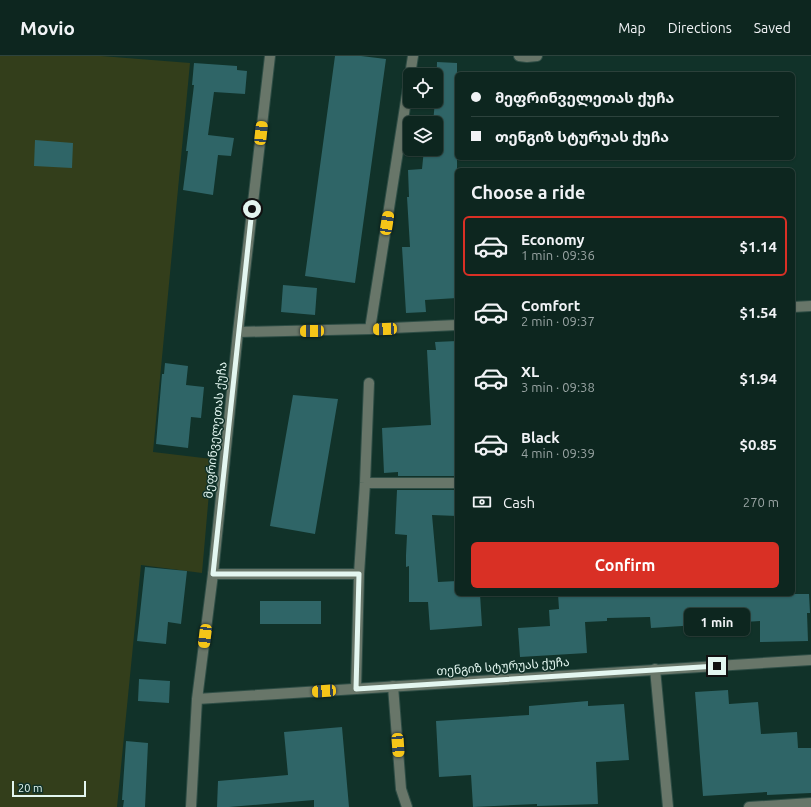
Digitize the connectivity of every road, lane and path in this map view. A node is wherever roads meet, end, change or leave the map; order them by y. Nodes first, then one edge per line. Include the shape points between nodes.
1 (270, 56) edge
2 (413, 56) edge
3 (519, 56) edge
4 (537, 56) edge
5 (811, 306) edge
6 (795, 307) edge
7 (455, 325) edge
8 (370, 329) junction
9 (238, 332) junction
10 (369, 383) dead end
11 (365, 483) junction
12 (455, 483) edge
13 (213, 574) junction
14 (359, 574) junction
15 (811, 660) edge
16 (655, 670) junction
17 (393, 686) junction
18 (356, 689) junction
19 (197, 699) junction
20 (811, 803) edge
21 (191, 807) edge
22 (407, 807) edge
23 (668, 807) edge
24 (749, 807) edge

1 - 9 street, მეფრინველეთას ქუჩა
2 - 8 street
3 - 4 street
5 - 6 street
7 - 8 street
8 - 9 street
9 - 13 street, მეფრინველეთას ქუჩა
10 - 11 street
11 - 12 street
11 - 14 street
13 - 14 street
13 - 19 street, მეფრინველეთას ქუჩა
14 - 18 street
15 - 16 street, თენგიზ სტურუას ქუჩა
16 - 17 street, თენგიზ სტურუას ქუჩა
16 - 23 street
17 - 18 street, თენგიზ სტურუას ქუჩა
17 - 22 street via 401,789
18 - 19 street, თენგიზ სტურუას ქუჩა
19 - 21 street, მეფრინველეთას ქუჩა
20 - 24 street

